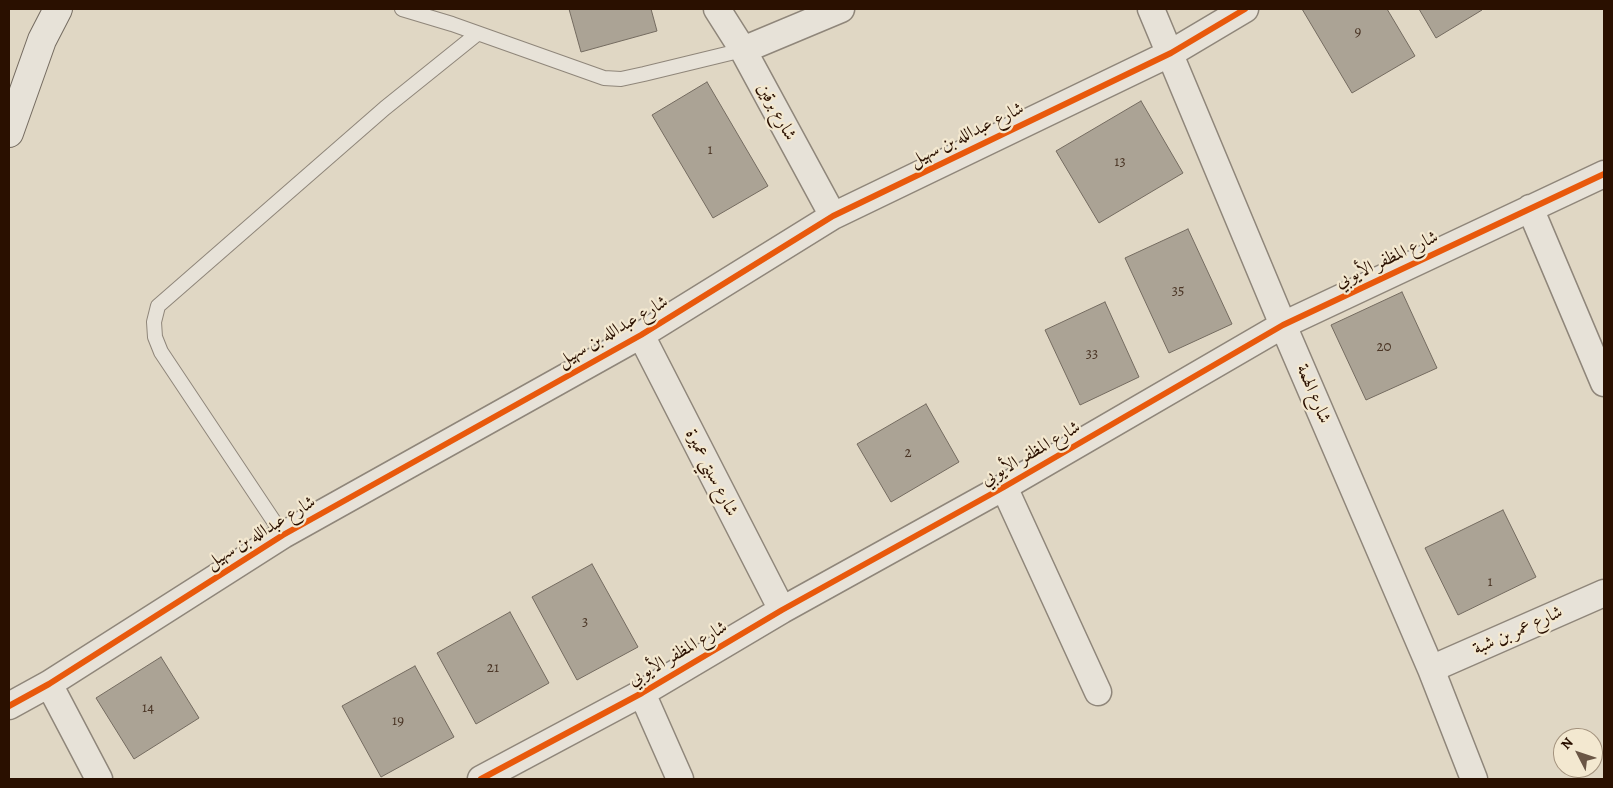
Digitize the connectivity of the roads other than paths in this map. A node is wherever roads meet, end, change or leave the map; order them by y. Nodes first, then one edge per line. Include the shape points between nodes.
1 (36, 9) edge
2 (58, 9) edge
3 (402, 9) edge
4 (717, 9) edge
5 (841, 9) edge
6 (1151, 9) edge
7 (1245, 9) edge
8 (477, 34) junction
9 (42, 40) junction
10 (743, 50) junction
11 (1171, 53) junction
12 (9, 133) edge
13 (1604, 174) edge
14 (1530, 208) junction
15 (833, 216) junction
16 (1284, 325) junction
17 (641, 335) junction
18 (1604, 383) edge
19 (1004, 487) junction
20 (283, 535) junction
21 (1604, 593) edge
22 (782, 610) junction
23 (1431, 669) junction
24 (49, 684) junction
25 (1098, 692) dead end
26 (642, 693) junction
27 (9, 706) edge
28 (100, 779) edge
29 (481, 779) edge
30 (680, 779) edge
31 (1474, 779) edge

1 - 9 street
2 - 9 street
3 - 8 lane
4 - 10 street, شارع برقين
5 - 10 street
6 - 11 street, شارع الهمة
7 - 11 street, شارع عبدالله بن سهيل
8 - 10 lane via 604,78 637,76
8 - 20 lane via 385,108 158,306 154,322 161,352
9 - 12 street
10 - 15 street, شارع برقين
11 - 15 street, شارع عبدالله بن سهيل
11 - 16 street, شارع الهمة
13 - 14 street, شارع المظفر الأيوبي
14 - 16 street, شارع المظفر الأيوبي
14 - 18 street
15 - 17 street, شارع عبدالله بن سهيل
16 - 19 street, شارع المظفر الأيوبي
16 - 23 street, شارع الهمة
17 - 20 street, شارع عبدالله بن سهيل
17 - 22 street, شارع سبتي عميرة
19 - 22 street, شارع المظفر الأيوبي
19 - 25 street
20 - 24 street, شارع عبدالله بن سهيل
21 - 23 street, شارع عمر بن شبة
22 - 26 street, شارع المظفر الأيوبي
23 - 31 street, شارع الهمة
24 - 27 street, شارع عبدالله بن سهيل
24 - 28 street
26 - 29 street, شارع المظفر الأيوبي
26 - 30 street

